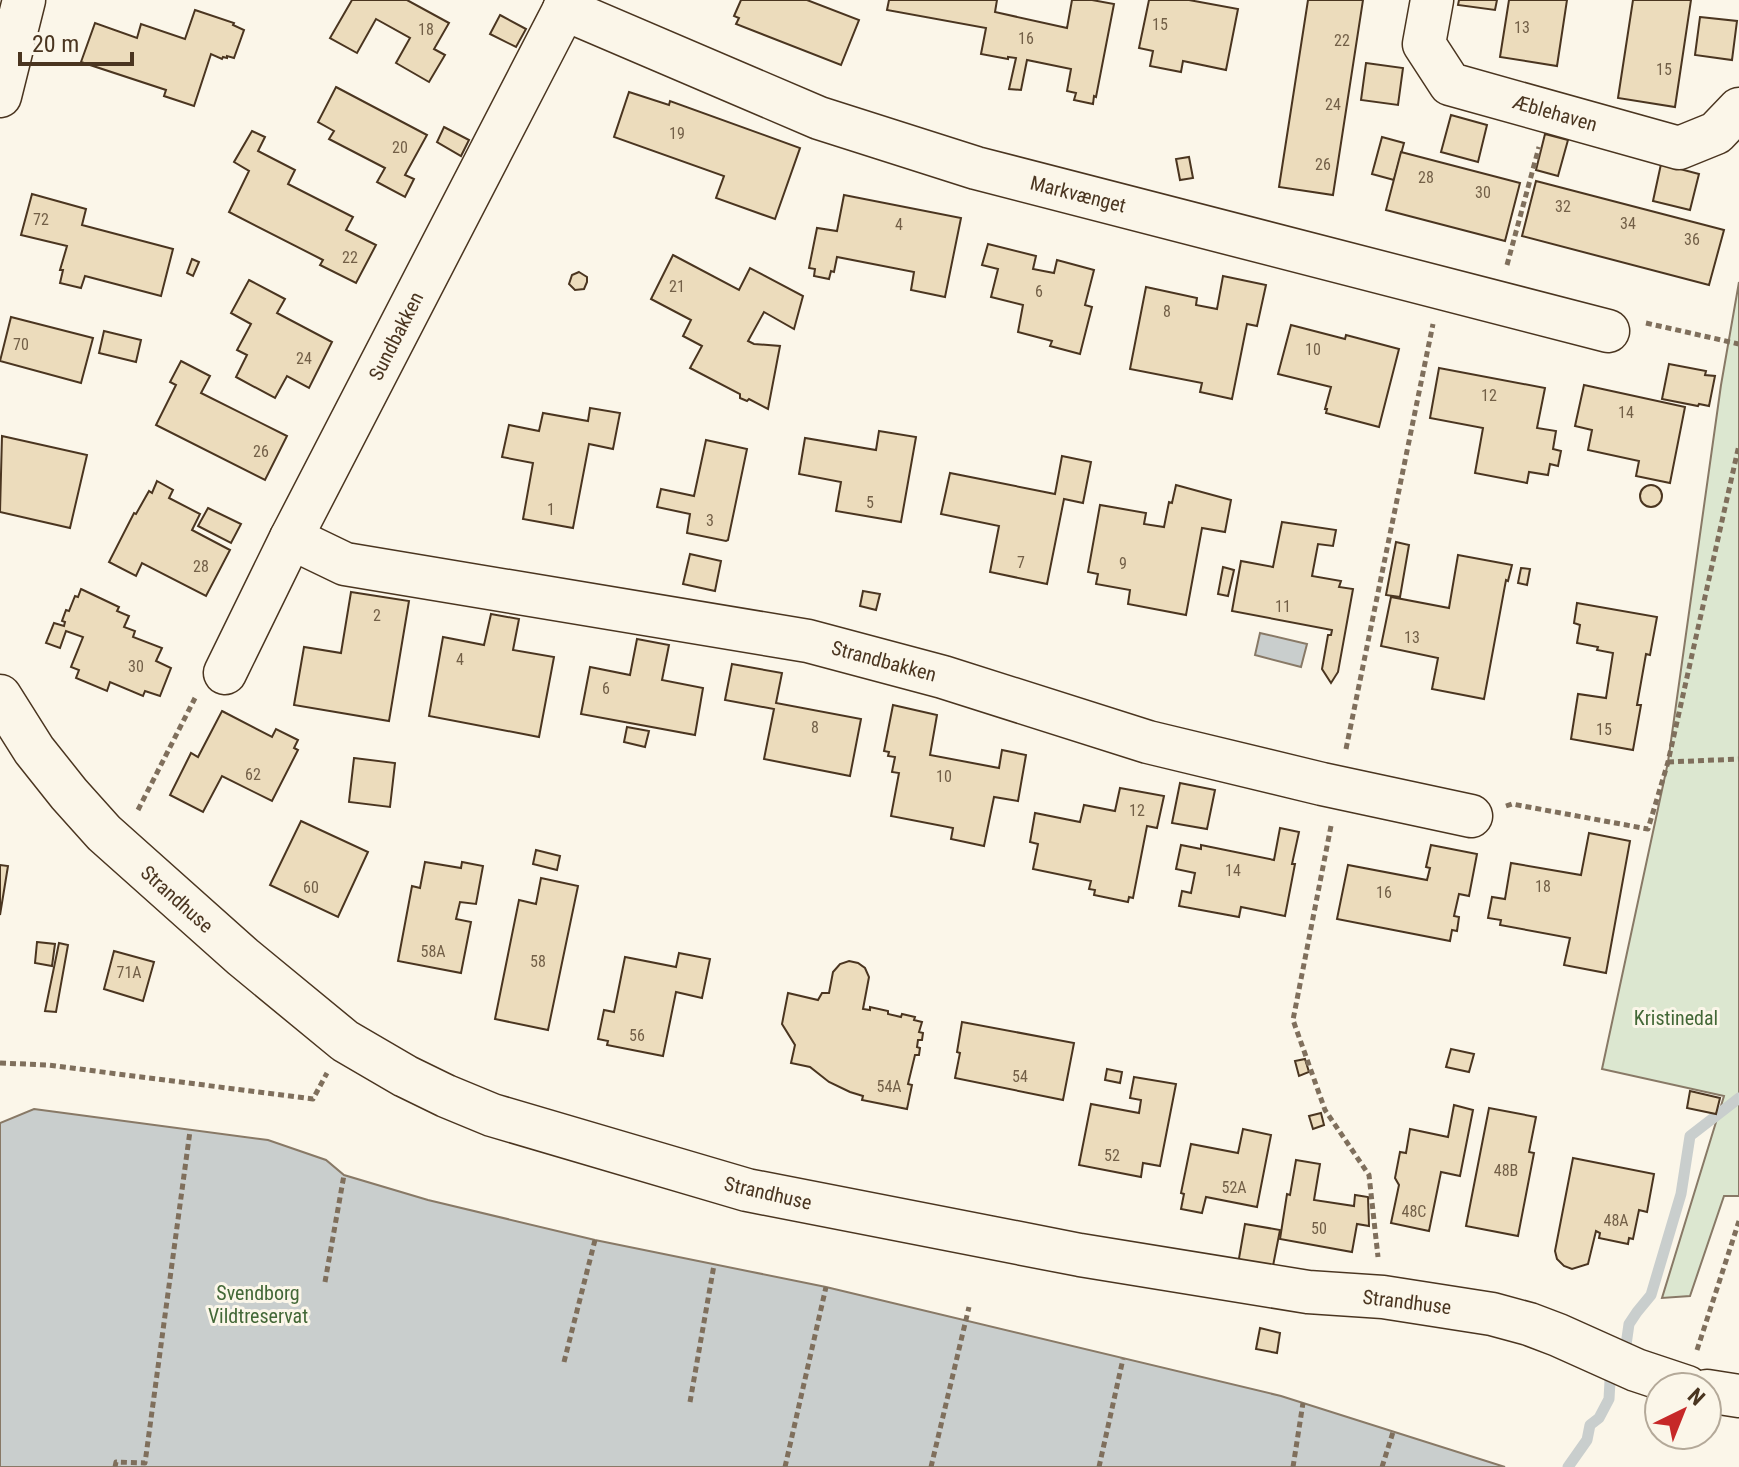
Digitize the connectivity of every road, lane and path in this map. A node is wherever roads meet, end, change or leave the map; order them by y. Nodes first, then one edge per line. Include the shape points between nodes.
1 (24, 0) edge
2 (1432, 0) edge
3 (566, 4) edge
4 (0, 96) edge
5 (1739, 109) edge
6 (1548, 111) junction
7 (1496, 302) junction
8 (1608, 331) joint
9 (1739, 344) edge
10 (1739, 445) edge
11 (291, 538) junction
12 (225, 673) joint
13 (0, 696) edge
14 (1739, 759) edge
15 (1668, 762) junction
16 (1471, 816) joint
17 (119, 847) junction
18 (345, 1041) junction
19 (0, 1063) edge
20 (190, 1131) dead end
21 (344, 1175) dead end
22 (1739, 1221) edge
23 (595, 1240) dead end
24 (714, 1265) dead end
25 (325, 1282) dead end
26 (826, 1287) dead end
27 (969, 1307) dead end
28 (1123, 1359) dead end
29 (564, 1362) dead end
30 (1691, 1371) edge
31 (1643, 1372) edge
32 (690, 1402) dead end
33 (1303, 1403) dead end
34 (1393, 1432) dead end
35 (115, 1467) edge
36 (785, 1467) edge
37 (931, 1467) edge
38 (1099, 1467) edge
39 (1293, 1467) edge
40 (1382, 1467) edge

1 - 4 street
2 - 6 street, Æblehaven via 1424,44 1450,84
3 - 7 street, Markvænget via 819,118 976,168
3 - 11 street, Sundbakken
5 - 6 street, Æblehaven via 1716,133 1679,148
6 - 7 path
7 - 8 street, Markvænget
8 - 9 path via 1643,322
10 - 15 path
11 - 12 street, Sundbakken
11 - 16 street, Strandbakken via 345,564 808,641 1148,742
12 - 17 path via 202,685
13 - 17 street, Strandhuse via 34,750
14 - 15 path
15 - 16 path via 1648,829 1512,804
17 - 18 street, Strandhuse
18 - 19 path via 313,1099
18 - 31 street, Strandhuse via 405,1076 492,1115 747,1190 1095,1257 1308,1292 1492,1314 1558,1335
20 - 35 path via 145,1463 116,1462
21 - 25 path
22 - 30 path
23 - 29 path
24 - 32 path
26 - 36 path
27 - 37 path
28 - 38 path
33 - 39 path
34 - 40 path

